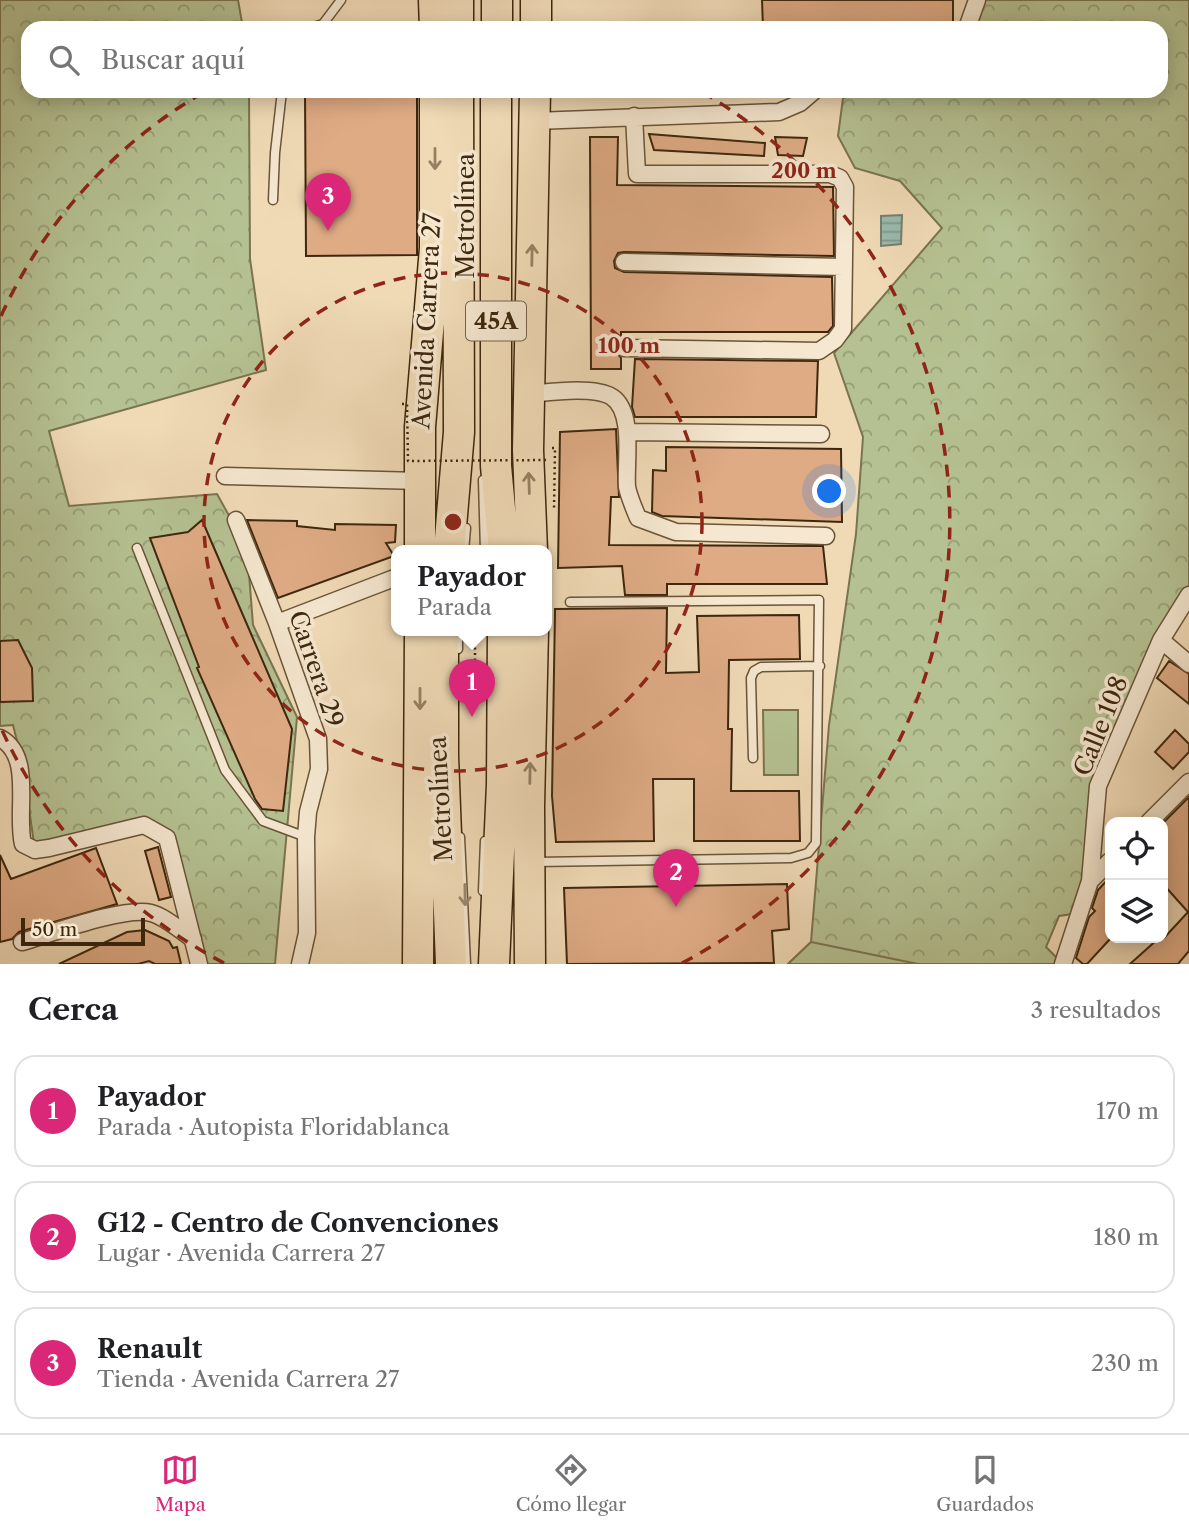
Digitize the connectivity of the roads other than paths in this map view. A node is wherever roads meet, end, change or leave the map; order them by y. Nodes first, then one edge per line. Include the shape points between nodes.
1 (341, 0) edge
2 (497, 0) edge
3 (536, 0) edge
4 (977, 0) edge
5 (325, 21) edge
6 (496, 21) edge
7 (536, 21) edge
8 (970, 21) edge
9 (281, 98) edge
10 (435, 98) edge
11 (458, 98) edge
12 (496, 98) edge
13 (535, 98) edge
14 (806, 98) edge
15 (634, 116) junction
16 (535, 121) junction
17 (485, 141) dead end
18 (273, 200) dead end
19 (485, 245) dead end
20 (624, 262) dead end
21 (844, 267) junction
22 (624, 348) dead end
23 (530, 394) junction
24 (629, 432) junction
25 (821, 434) dead end
26 (483, 474) dead end
27 (225, 476) dead end
28 (420, 481) junction
29 (466, 518) dead end
30 (236, 520) dead end
31 (826, 536) dead end
32 (420, 545) edge
33 (450, 545) edge
34 (464, 545) edge
35 (485, 545) edge
36 (503, 545) edge
37 (532, 545) edge
38 (138, 548) dead end
39 (391, 579) edge
40 (1188, 598) edge
41 (570, 602) dead end
42 (277, 623) junction
43 (420, 636) edge
44 (443, 636) edge
45 (458, 636) edge
46 (503, 636) edge
47 (533, 636) edge
48 (1161, 640) junction
49 (457, 663) dead end
50 (1189, 664) edge
51 (820, 666) junction
52 (0, 738) edge
53 (753, 758) dead end
54 (420, 782) junction
55 (1189, 782) edge
56 (529, 806) junction
57 (1154, 817) edge
58 (486, 827) dead end
59 (453, 835) junction
60 (306, 837) junction
61 (531, 862) junction
62 (1105, 866) edge
63 (1090, 881) junction
64 (482, 908) dead end
65 (193, 939) junction
66 (22, 942) dead end
67 (200, 964) edge
68 (300, 964) edge
69 (418, 964) edge
70 (451, 964) edge
71 (466, 964) edge
72 (496, 964) edge
73 (530, 964) edge
74 (1063, 964) edge

1 - 5 lane
2 - 6 highway
3 - 7 highway
4 - 8 street
9 - 18 lane
10 -> 28 highway, Avenida Carrera 27 via 435,248
11 - 33 highway, 45A via 459,432
12 - 36 highway, 45A via 496,466
13 - 16 highway
14 - 15 street via 779,112
15 - 16 street
15 - 21 street via 637,174 830,174 840,178 845,187
23 -> 16 highway
17 - 19 lane, Metrolínea
20 - 21 street
21 - 22 street via 843,329 819,351
23 - 24 street via 569,391 612,397
37 -> 23 highway
24 - 25 street
24 - 31 street via 628,488 638,518 676,532
26 - 35 lane
27 - 28 street
28 - 32 highway, Avenida Carrera 27
29 - 34 lane
30 - 42 street, Carrera 29
38 - 60 lane via 225,770 263,821
39 - 42 street
40 - 48 street, Calle 108
41 - 51 lane via 819,600
42 - 60 street, Carrera 29 via 318,740 319,769
43 -> 54 highway
44 - 59 highway
45 - 49 lane
46 - 72 highway
56 -> 47 highway
48 - 50 street
48 - 63 street, Calle 108 via 1098,786
51 - 53 lane via 754,671
51 - 61 lane via 816,843 808,853 791,858
52 - 65 street via 11,744 19,762 23,844 35,850 49,849 144,825 167,838
54 - 59 highway
54 - 69 highway
55 - 57 street
56 - 61 highway
56 - 72 highway via 515,894
58 - 64 lane, Metrolínea
59 - 70 highway
59 -> 71 lane, Metrolínea via 464,873
60 - 68 street, Carrera 29 via 307,933
61 - 73 highway
62 - 63 street
63 - 74 street, Calle 108
65 - 66 street via 152,913 137,913
65 - 67 street

